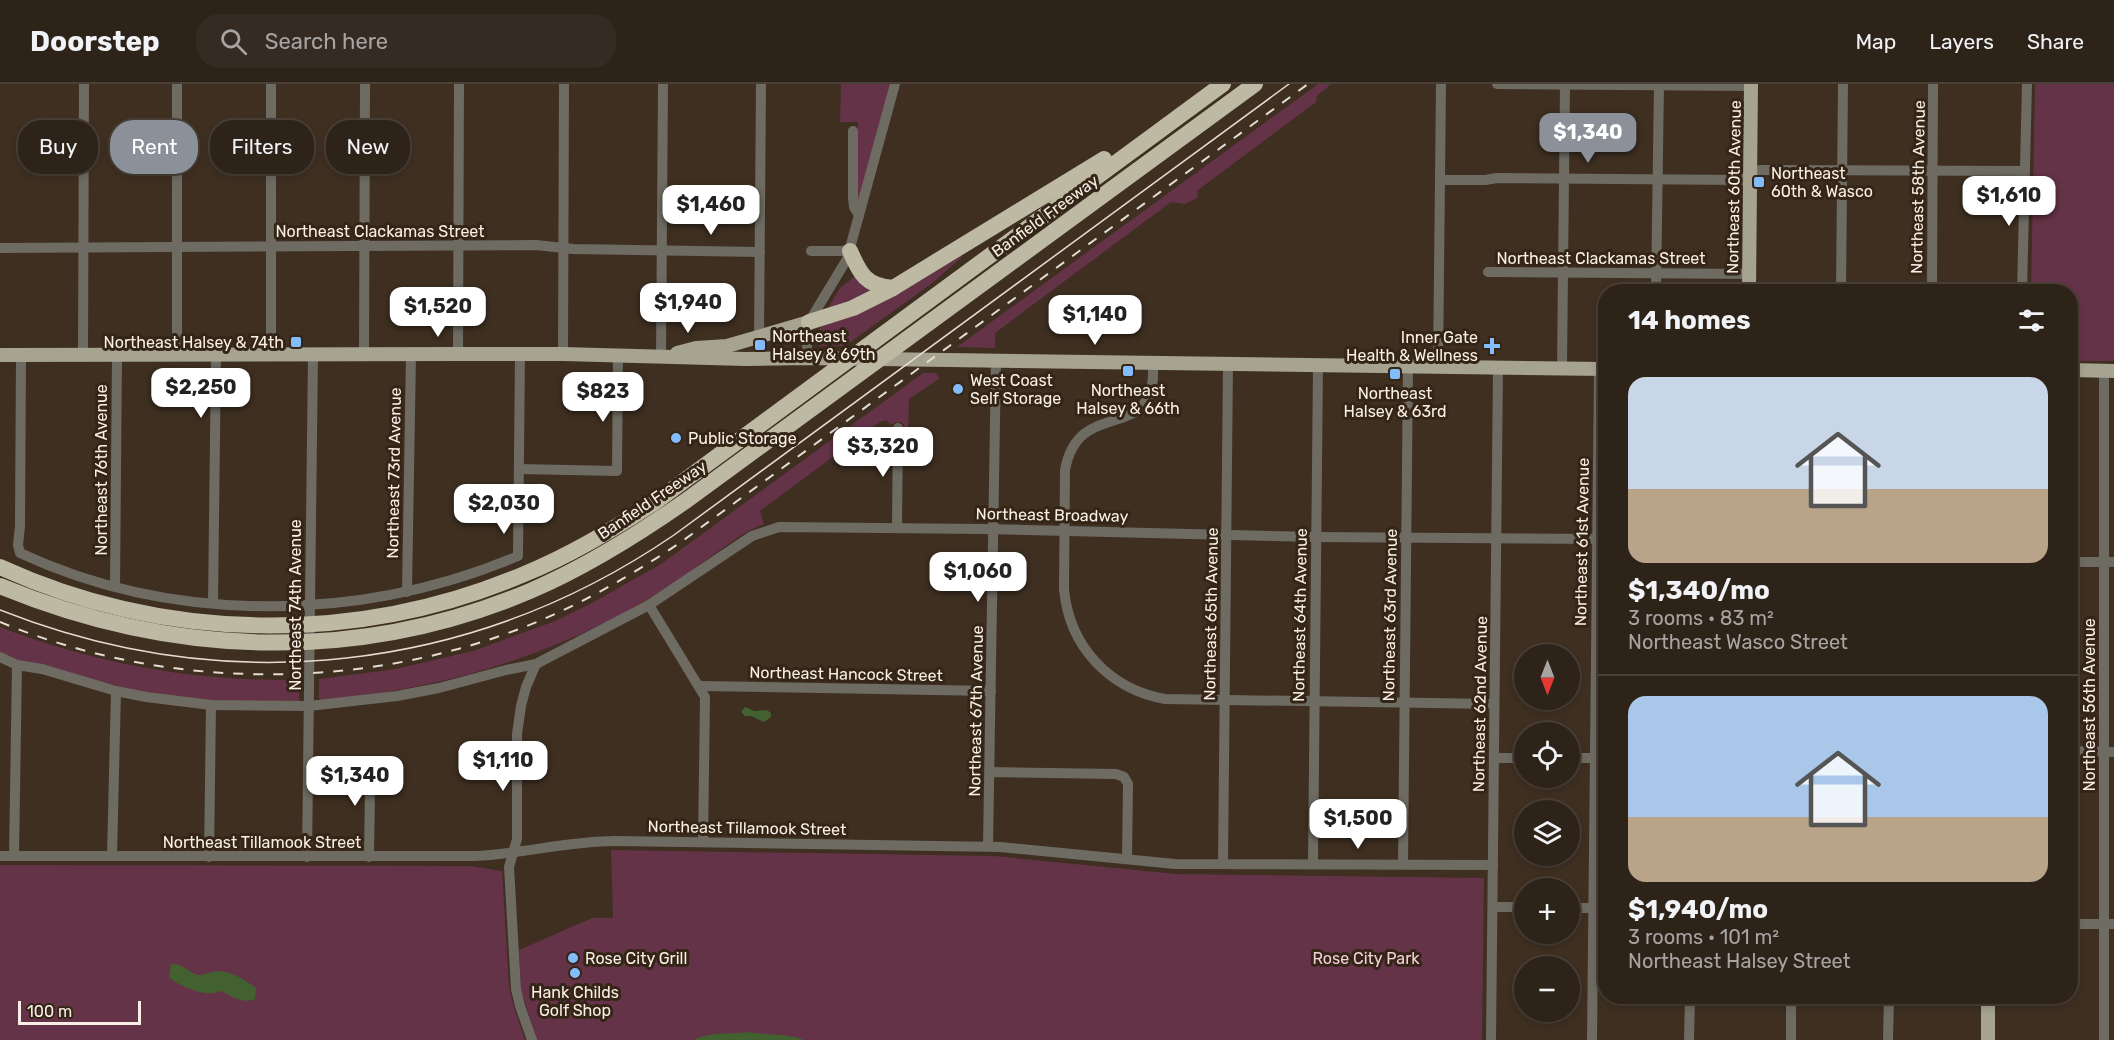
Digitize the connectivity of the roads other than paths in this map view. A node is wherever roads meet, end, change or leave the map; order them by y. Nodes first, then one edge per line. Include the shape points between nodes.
1 (84, 84) edge
2 (177, 84) edge
3 (271, 84) edge
4 (365, 84) edge
5 (459, 84) edge
6 (564, 84) edge
7 (663, 84) edge
8 (761, 84) edge
9 (896, 84) edge
10 (1223, 84) edge
11 (1255, 84) edge
12 (1441, 84) edge
13 (1497, 84) edge
14 (1843, 84) edge
15 (1934, 84) edge
16 (2027, 84) edge
17 (1565, 85) edge
18 (1659, 85) edge
19 (1751, 85) edge
20 (1187, 110) junction
21 (853, 131) dead end
22 (1842, 170) junction
23 (1933, 171) junction
24 (2024, 171) junction
25 (1750, 175) junction
26 (1563, 178) junction
27 (1440, 180) junction
28 (1657, 180) junction
29 (859, 215) junction
30 (458, 245) junction
31 (271, 246) junction
32 (365, 246) junction
33 (83, 247) junction
34 (177, 247) junction
35 (0, 248) edge
36 (564, 248) junction
37 (662, 249) junction
38 (811, 251) dead end
39 (850, 251) junction
40 (760, 252) junction
41 (1488, 272) dead end
42 (1562, 272) junction
43 (1656, 273) junction
44 (1749, 274) junction
45 (1656, 284) edge
46 (1749, 284) edge
47 (1841, 284) edge
48 (1932, 284) edge
49 (2022, 284) edge
50 (893, 288) junction
51 (809, 322) junction
52 (759, 338) junction
53 (83, 354) junction
54 (177, 354) junction
55 (216, 354) junction
56 (271, 354) junction
57 (313, 354) junction
58 (364, 354) junction
59 (411, 354) junction
60 (458, 354) junction
61 (520, 354) junction
62 (563, 354) junction
63 (0, 355) edge
64 (21, 355) junction
65 (117, 355) junction
66 (618, 356) junction
67 (661, 358) junction
68 (807, 358) junction
69 (996, 361) junction
70 (1153, 363) junction
71 (1228, 364) junction
72 (1318, 366) junction
73 (1408, 367) junction
74 (1438, 367) junction
75 (1498, 368) junction
76 (1562, 368) junction
77 (1598, 369) edge
78 (2078, 370) edge
79 (2109, 370) edge
80 (898, 428) dead end
81 (519, 470) junction
82 (897, 527) junction
83 (994, 529) junction
84 (1064, 531) junction
85 (1226, 535) junction
86 (1316, 537) junction
87 (1406, 538) junction
88 (1497, 539) junction
89 (1598, 539) edge
90 (2078, 562) edge
91 (2109, 562) edge
92 (0, 567) edge
93 (0, 586) edge
94 (115, 587) junction
95 (407, 592) junction
96 (213, 603) junction
97 (649, 605) junction
98 (310, 609) junction
99 (0, 657) edge
100 (536, 664) junction
101 (17, 665) junction
102 (700, 686) junction
103 (116, 691) junction
104 (991, 691) junction
105 (1225, 700) junction
106 (1315, 701) junction
107 (309, 703) junction
108 (1405, 703) junction
109 (1494, 704) junction
110 (211, 705) junction
111 (2078, 752) edge
112 (2109, 752) edge
113 (1494, 758) junction
114 (1514, 758) edge
115 (1580, 758) edge
116 (1598, 758) edge
117 (382, 768) dead end
118 (990, 772) junction
119 (703, 842) junction
120 (988, 846) junction
121 (514, 853) junction
122 (0, 856) edge
123 (14, 856) junction
124 (112, 856) junction
125 (209, 857) junction
126 (307, 857) junction
127 (369, 857) junction
128 (1127, 860) junction
129 (1223, 864) junction
130 (1313, 864) junction
131 (1403, 864) junction
132 (1493, 865) junction
133 (1493, 907) junction
134 (1514, 907) edge
135 (1580, 908) edge
136 (1598, 908) edge
137 (2078, 924) edge
138 (2109, 924) edge
139 (1598, 927) edge
140 (1690, 1004) edge
141 (1791, 1004) edge
142 (1889, 1004) edge
143 (1988, 1004) edge
144 (532, 1040) edge
145 (1491, 1040) edge
146 (1592, 1040) edge
147 (1689, 1040) edge
148 (1791, 1040) edge
149 (1888, 1040) edge
150 (1988, 1040) edge
151 (2104, 1040) edge

1 - 33 street
2 - 34 street
3 - 31 street
4 - 32 street
5 - 30 street
6 - 36 street
7 - 37 street
8 - 40 street
9 - 29 street
10 - 20 highway, Banfield Freeway
11 - 93 highway, Banfield Freeway via 679,506 612,550 521,594 473,612 404,629 324,641 264,643 204,640 115,625
12 - 27 street
13 - 17 street
14 - 22 street
15 - 23 street, Northeast 58th Avenue
16 - 24 street
17 - 18 street
17 - 26 street
18 - 19 street
18 - 28 street
19 - 25 main road, Northeast 60th Avenue
20 - 50 highway via 1154,126
20 - 92 highway, Banfield Freeway via 654,503 576,550 496,586 372,618 304,625 235,625 119,608 63,592
21 - 29 street via 853,198
22 - 23 street
22 - 25 street via 1760,170
22 - 47 street
23 - 24 street
23 - 48 street, Northeast 58th Avenue
24 - 49 street
25 - 28 street via 1740,180
25 - 44 main road, Northeast 60th Avenue
26 - 27 street
26 - 28 street
26 - 42 street
27 - 74 street
28 - 43 street
29 - 39 street
30 - 32 street, Northeast Clackamas Street
30 - 36 street, Northeast Clackamas Street
30 - 60 street
31 - 32 street, Northeast Clackamas Street
31 - 34 street, Northeast Clackamas Street
31 - 56 street
32 - 58 street
33 - 34 street, Northeast Clackamas Street
33 - 35 street, Northeast Clackamas Street
33 - 53 street
34 - 54 street
36 - 37 street, Northeast Clackamas Street
36 - 62 street
37 - 40 street, Northeast Clackamas Street
37 - 67 street
38 - 39 street
39 - 50 highway via 860,274 872,284
39 - 51 street
40 - 52 street
41 - 42 street, Northeast Clackamas Street
42 - 43 street, Northeast Clackamas Street
42 - 76 street
43 - 44 street, Northeast Clackamas Street
43 - 45 street
44 - 46 main road, Northeast 60th Avenue
50 - 51 highway via 853,308
51 - 52 main road
51 - 68 street
52 - 67 main road
53 - 64 main road
53 - 65 main road
54 - 55 main road
54 - 65 main road
55 - 56 main road
55 - 96 street
56 - 57 main road
57 - 58 main road
57 - 98 street, Northeast 74th Avenue
58 - 59 main road
59 - 60 main road
59 - 95 street, Northeast 73rd Avenue
60 - 61 main road
61 - 62 main road
61 - 81 street
62 - 66 main road
63 - 64 main road
64 - 94 street via 19,551
65 - 94 street, Northeast 76th Avenue
66 - 67 main road
66 - 81 street via 617,471
67 - 68 main road
68 - 69 main road
69 - 70 main road
69 - 83 street, Northeast 67th Avenue
70 - 71 main road
70 - 84 street via 1151,388 1140,408 1094,426 1073,446 1065,470
71 - 72 main road
71 - 85 street, Northeast 65th Avenue
72 - 73 main road
72 - 86 street, Northeast 64th Avenue
73 - 74 main road
73 - 87 street, Northeast 63rd Avenue
74 - 75 main road
75 - 76 main road
75 - 88 street, Northeast 62nd Avenue
76 - 77 main road
78 - 79 main road
79 - 91 street, Northeast 56th Avenue
80 - 82 street
81 - 95 street via 518,556
82 - 83 street, Northeast Broadway
82 - 97 street, Northeast Broadway via 770,529 752,536
83 - 84 street, Northeast Broadway
83 - 104 street, Northeast 67th Avenue
84 - 85 street, Northeast Broadway
84 - 105 street via 1066,604 1078,638 1096,663 1114,679 1144,694
85 - 86 street, Northeast Broadway
85 - 105 street, Northeast 65th Avenue
86 - 87 street, Northeast Broadway
86 - 106 street, Northeast 64th Avenue
87 - 88 street, Northeast Broadway
87 - 108 street, Northeast 63rd Avenue
88 - 89 street, Northeast Broadway
88 - 109 street, Northeast 62nd Avenue
90 - 91 street
91 - 112 street, Northeast 56th Avenue
94 - 96 street
95 - 98 street
96 - 98 street
97 - 100 street, Northeast Broadway
97 - 102 street
98 - 107 street, Northeast 74th Avenue
99 - 101 street, Northeast Broadway
100 - 107 street, Northeast Broadway via 368,701
100 - 121 street via 520,706
101 - 103 street, Northeast Broadway
101 - 123 street
102 - 104 street, Northeast Hancock Street
102 - 119 street via 705,697
103 - 110 street, Northeast Broadway
103 - 124 street
104 - 118 street, Northeast 67th Avenue
105 - 106 street
105 - 129 street, Northeast 65th Avenue
106 - 108 street
106 - 130 street, Northeast 64th Avenue
107 - 110 street, Northeast Broadway
107 - 126 street, Northeast 74th Avenue
108 - 109 street
108 - 131 street, Northeast 63rd Avenue
109 - 113 street, Northeast 62nd Avenue
110 - 125 street
111 - 112 street
112 - 138 street, Northeast 56th Avenue
113 - 114 street
113 - 132 street, Northeast 62nd Avenue
115 - 116 street
117 - 127 street via 370,790
118 - 120 street, Northeast 67th Avenue
118 - 128 street via 1124,777 1128,784
119 - 120 street, Northeast Tillamook Street
119 - 121 street, Northeast Tillamook Street via 603,841
120 - 128 street, Northeast Tillamook Street
121 - 127 street, Northeast Tillamook Street
121 - 144 street via 509,867 516,989
122 - 123 street, Northeast Tillamook Street
123 - 124 street, Northeast Tillamook Street
124 - 125 street, Northeast Tillamook Street
125 - 126 street, Northeast Tillamook Street
126 - 127 street, Northeast Tillamook Street
128 - 129 street, Northeast Tillamook Street
129 - 130 street, Northeast Tillamook Street
130 - 131 street, Northeast Tillamook Street
131 - 132 street, Northeast Tillamook Street
132 - 133 street, Northeast 62nd Avenue
133 - 134 street
133 - 145 street, Northeast 62nd Avenue
135 - 136 street
137 - 138 street
138 - 151 street, Northeast 56th Avenue
139 - 146 street, Northeast 61st Avenue
140 - 147 street
141 - 148 street
142 - 149 street
143 - 150 main road

